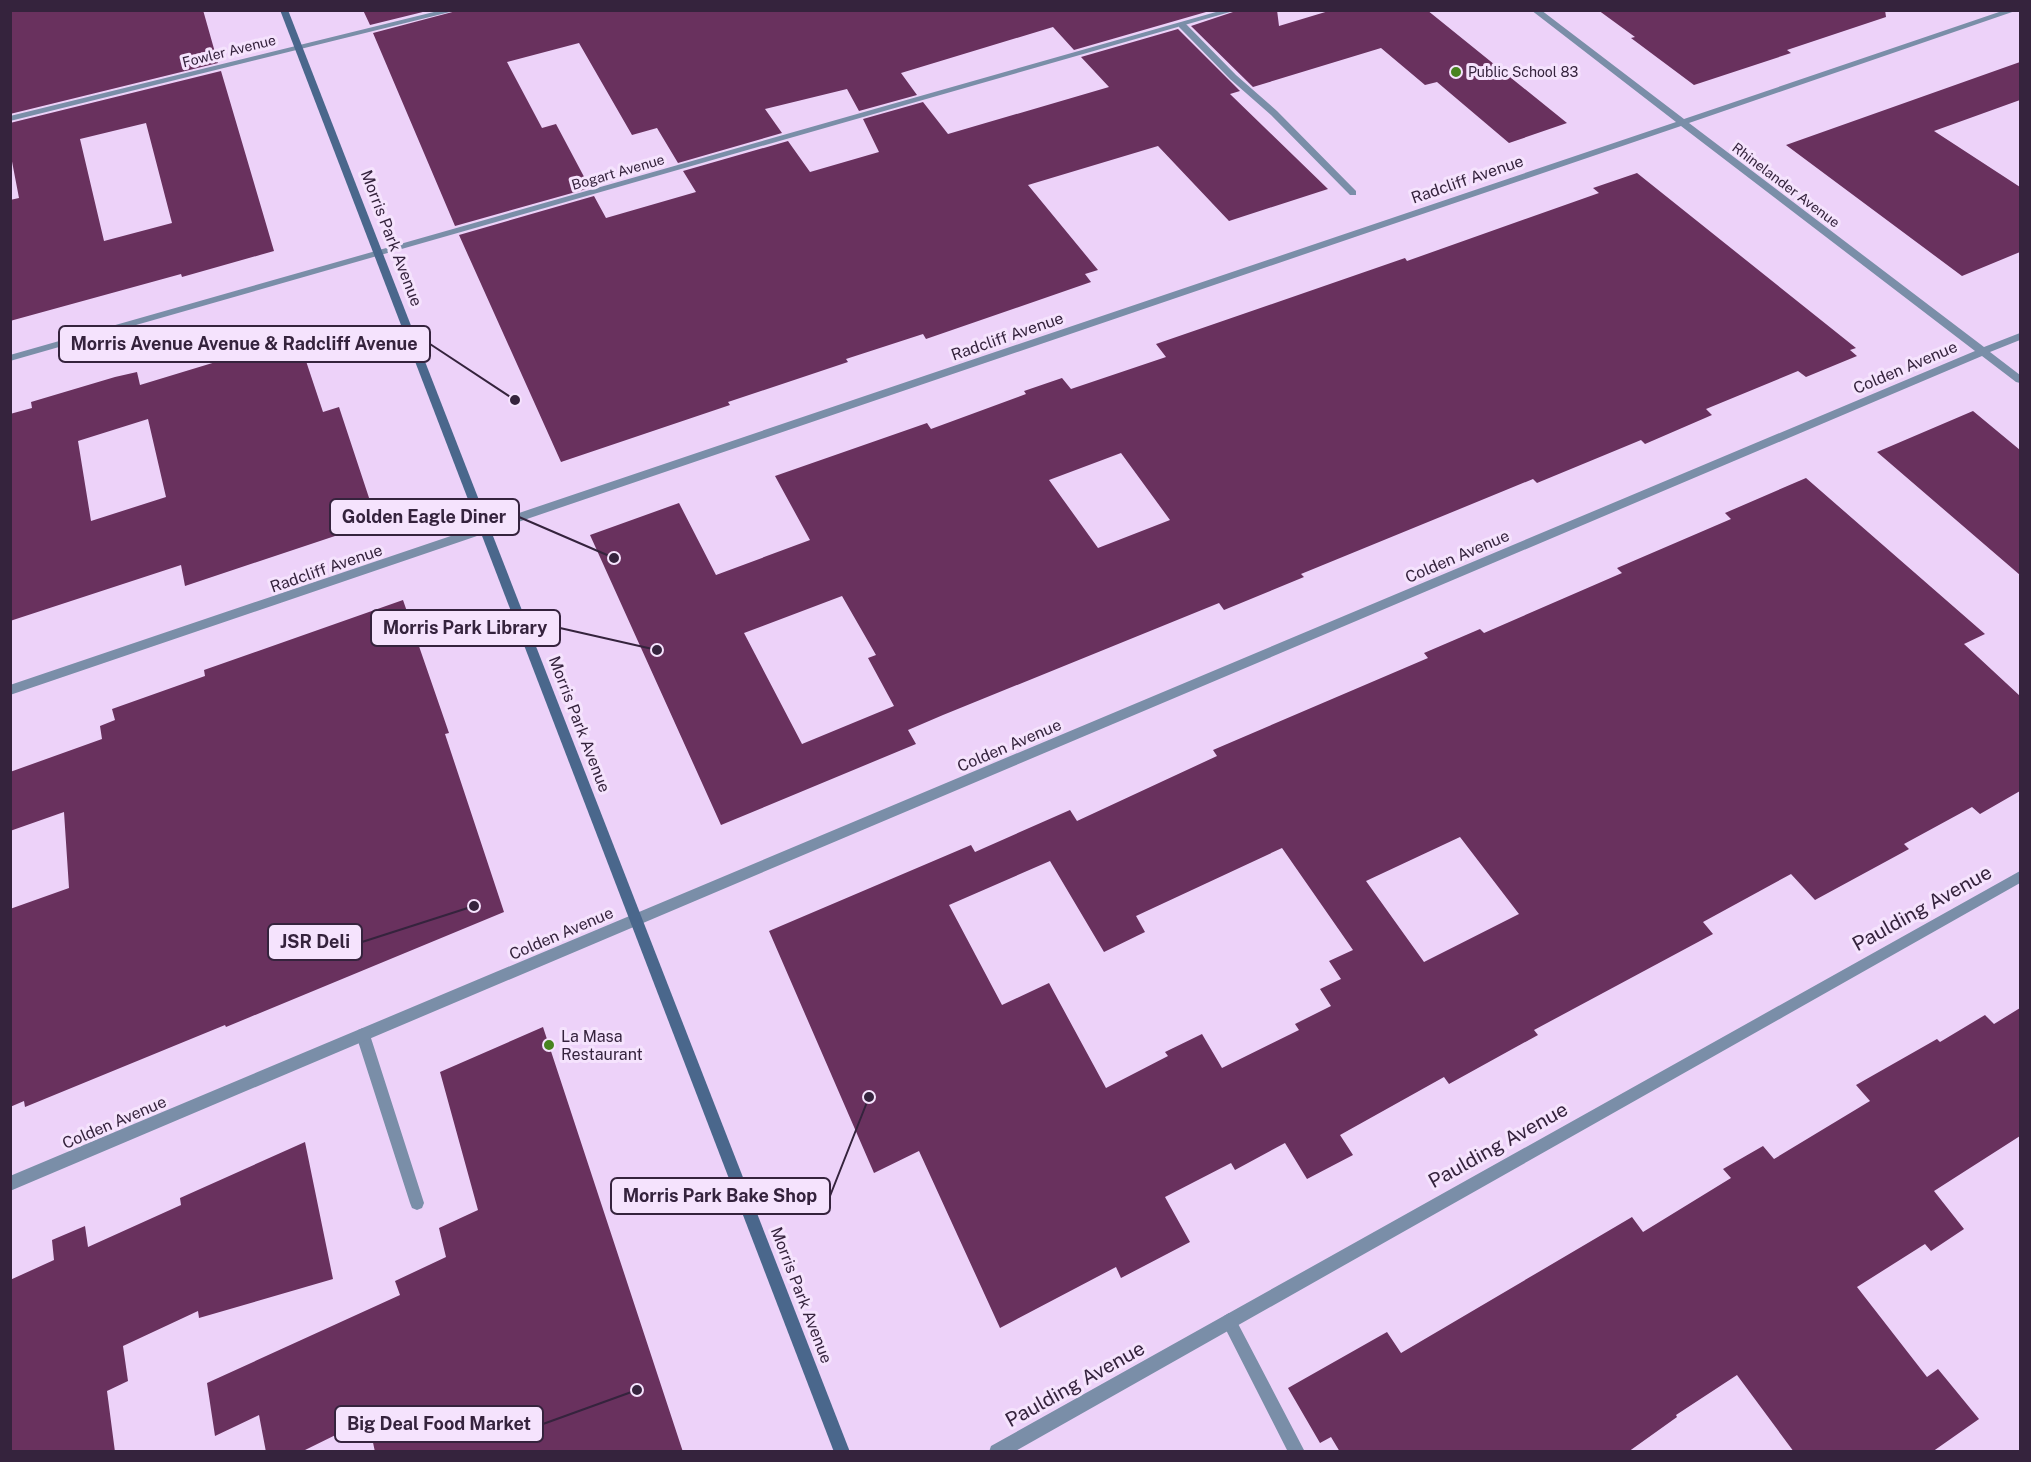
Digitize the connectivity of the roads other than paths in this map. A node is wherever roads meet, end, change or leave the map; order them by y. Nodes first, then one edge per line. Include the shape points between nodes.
1 (284, 10) edge
2 (454, 10) edge
3 (1233, 10) edge
4 (1535, 10) edge
5 (2014, 10) edge
6 (1182, 25) junction
7 (299, 48) junction
8 (10, 118) edge
9 (1682, 122) junction
10 (1353, 193) dead end
11 (379, 254) junction
12 (2020, 336) edge
13 (1983, 352) junction
14 (10, 358) edge
15 (2020, 380) edge
16 (486, 529) junction
17 (10, 690) edge
18 (2020, 877) edge
19 (637, 920) junction
20 (363, 1035) junction
21 (10, 1184) edge
22 (417, 1203) dead end
23 (1229, 1321) junction
24 (842, 1452) edge
25 (998, 1452) edge
26 (1297, 1452) edge

1 - 7 main road, Morris Park Avenue
2 - 7 street, Fowler Avenue
3 - 6 street, Bogart Avenue
4 - 9 street, Rhinelander Avenue
5 - 9 street, Radcliff Avenue
6 - 10 street
6 - 11 street, Bogart Avenue
7 - 8 street, Fowler Avenue
7 - 11 main road, Morris Park Avenue
9 - 13 street, Rhinelander Avenue
9 - 16 street, Radcliff Avenue
11 - 14 street, Bogart Avenue
11 - 16 main road, Morris Park Avenue
12 - 13 street, Colden Avenue
13 - 15 street, Rhinelander Avenue
13 - 19 street, Colden Avenue
16 - 17 street, Radcliff Avenue
16 - 19 main road, Morris Park Avenue
18 - 23 street, Paulding Avenue
19 - 20 street, Colden Avenue
19 - 24 main road, Morris Park Avenue
20 - 21 street, Colden Avenue
20 - 22 street
23 - 25 street, Paulding Avenue
23 - 26 street

